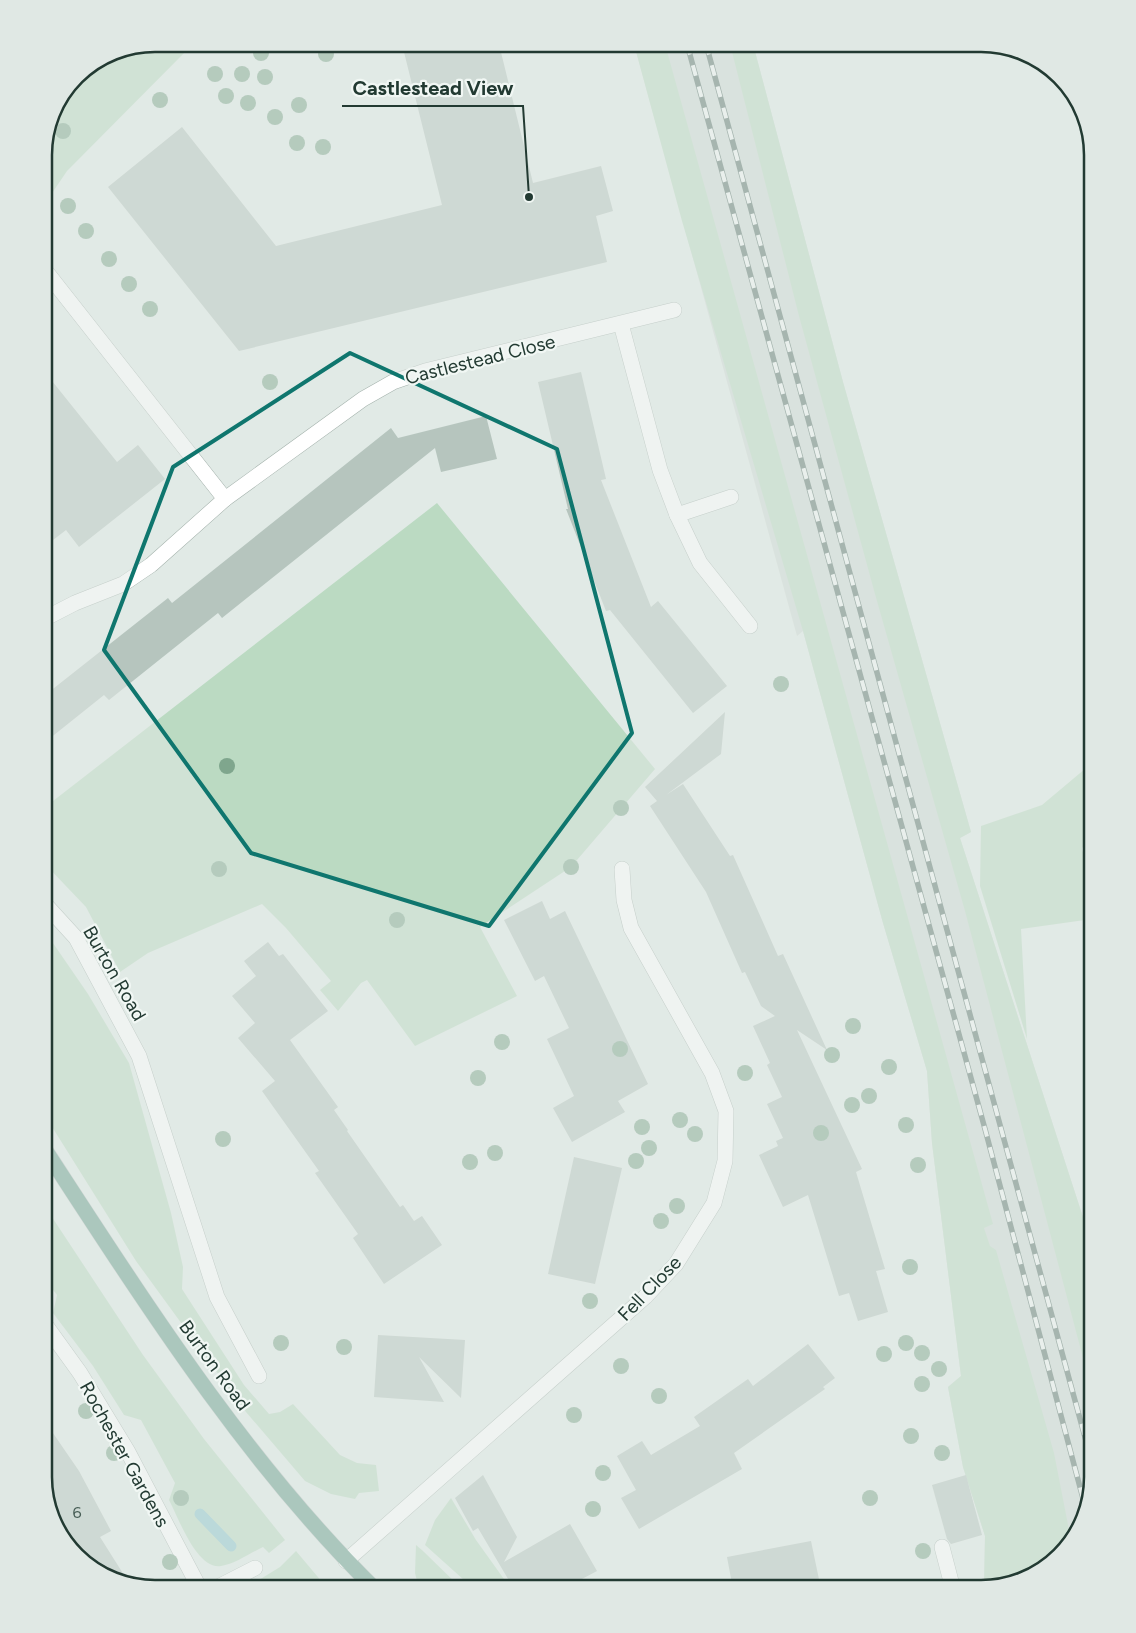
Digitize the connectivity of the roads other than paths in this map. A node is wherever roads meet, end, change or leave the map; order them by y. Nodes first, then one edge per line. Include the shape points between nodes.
1 (53, 280) edge
2 (674, 310) dead end
3 (621, 324) junction
4 (730, 497) dead end
5 (225, 499) junction
6 (677, 515) junction
7 (53, 615) edge
8 (750, 626) dead end
9 (622, 869) dead end
10 (52, 911) edge
11 (52, 1161) edge
12 (52, 1334) edge
13 (260, 1376) dead end
14 (942, 1547) dead end
15 (346, 1561) junction
16 (256, 1568) dead end
17 (195, 1580) edge
18 (232, 1580) edge
19 (365, 1580) edge
20 (950, 1580) edge

1 - 5 street
2 - 3 street, Castlestead Close
3 - 5 street, Castlestead Close via 425,371 393,382 363,399
3 - 6 street via 660,470
4 - 6 street
5 - 7 street, Castlestead Close via 151,565 123,584
6 - 8 street via 700,562
9 - 15 street, Fell Close via 624,900 631,928 712,1073 726,1111 725,1161 714,1203 676,1264 644,1298
10 - 13 street, Burton Road via 76,938 139,1056 218,1297
11 - 15 main road, Burton Road via 141,1297 222,1410
12 - 17 street, Rochester Gardens via 128,1452
14 - 20 street
15 - 19 main road, Burton Road
16 - 18 street

